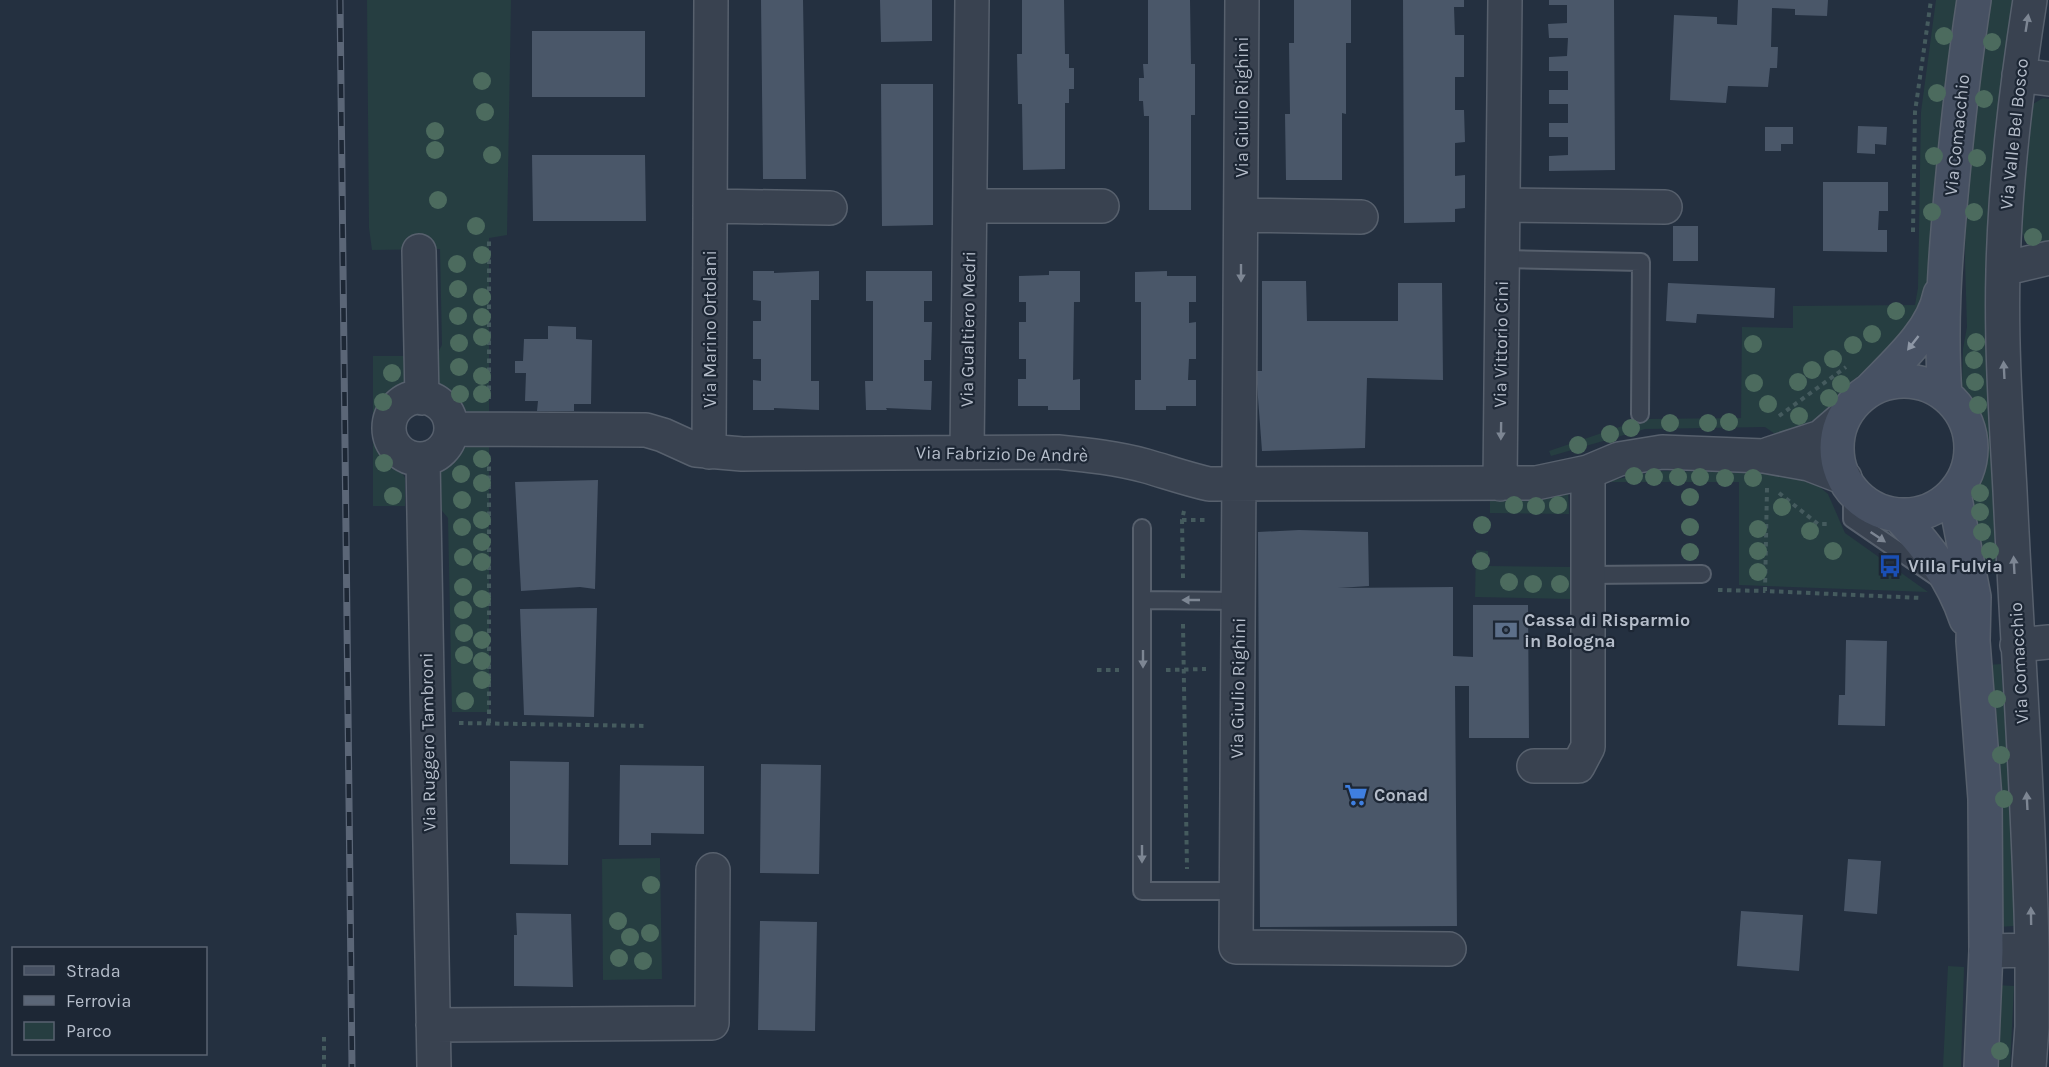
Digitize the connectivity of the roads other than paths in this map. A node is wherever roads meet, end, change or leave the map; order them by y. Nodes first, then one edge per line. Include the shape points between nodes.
1 (711, 0) edge
2 (972, 0) edge
3 (1242, 0) edge
4 (1505, 0) edge
5 (1974, 0) edge
6 (2030, 0) edge
7 (2034, 77) edge
8 (1503, 205) junction
9 (710, 206) junction
10 (970, 206) junction
11 (1102, 206) dead end
12 (1665, 207) dead end
13 (830, 208) dead end
14 (1242, 215) junction
15 (1361, 217) dead end
16 (419, 251) dead end
17 (2049, 258) edge
18 (1502, 260) junction
19 (2003, 269) junction
20 (1945, 271) junction
21 (1870, 390) junction
22 (1944, 395) junction
23 (422, 398) junction
24 (1640, 414) dead end
25 (1842, 419) junction
26 (451, 429) junction
27 (709, 452) junction
28 (967, 452) junction
29 (423, 459) junction
30 (1765, 470) junction
31 (1588, 472) junction
32 (1500, 484) junction
33 (1240, 485) junction
34 (1954, 493) junction
35 (1852, 498) junction
36 (1899, 516) junction
37 (1142, 528) dead end
38 (1702, 574) dead end
39 (1588, 575) junction
40 (1953, 588) junction
41 (1143, 600) junction
42 (1239, 601) junction
43 (1973, 640) junction
44 (2033, 643) edge
45 (1534, 766) dead end
46 (713, 870) dead end
47 (2040, 870) edge
48 (1236, 891) junction
49 (1449, 950) dead end
50 (1986, 951) junction
51 (2037, 963) edge
52 (433, 1025) junction
53 (434, 1067) edge
54 (1981, 1067) edge
55 (2029, 1067) edge

1 - 9 street, Via Marino Ortolani
2 - 10 street, Via Gualtiero Medri
3 - 14 street, Via Giulio Righini
4 - 8 street, Via Vittorio Cini
5 - 20 main road, Via Comacchio
7 -> 6 street, Via Valle Bel Bosco
7 - 19 street, Via Valle Bel Bosco via 2008,166
8 - 12 street
8 - 18 street, Via Vittorio Cini
9 - 13 street
9 - 27 street, Via Marino Ortolani
10 - 11 street
10 - 28 street, Via Gualtiero Medri
14 - 15 street
14 -> 33 street, Via Giulio Righini
16 - 23 street
17 - 19 street
18 - 24 lane via 1641,262
18 -> 32 street, Via Vittorio Cini
44 -> 19 street, Via Comacchio via 2003,350
20 -> 21 main road, Via Comacchio via 1939,302 1925,327
20 - 22 main road, Via Comacchio
21 - 22 main road, Via Comacchio via 1893,380 1911,380 1934,386
21 - 25 main road, Via Comacchio via 1851,404
22 - 34 main road, Via Comacchio via 1959,407 1969,426 1972,458 1964,481
23 - 26 street via 443,407
23 - 29 street via 397,407 389,425 398,451
25 - 30 street, Via Fabrizio De Andrè via 1821,437
25 - 35 main road, Via Comacchio via 1836,448 1838,464
26 - 27 street, Via Fabrizio De Andrè via 646,430
26 - 29 street via 445,447 437,455
27 - 28 street, Via Fabrizio De Andrè
28 - 33 street, Via Fabrizio De Andrè via 1098,456 1194,481
29 - 52 street, Via Ruggero Tambroni
30 - 31 street, Via Fabrizio De Andrè via 1662,452 1619,459
30 - 35 street, Via Fabrizio De Andrè via 1809,464
31 - 32 street, Via Fabrizio De Andrè via 1536,483
31 - 39 street
32 - 33 street, Via Fabrizio De Andrè
33 - 42 street, Via Giulio Righini
34 - 36 main road, Via Comacchio via 1929,511
34 - 43 main road, Via Comacchio via 1974,597
35 - 36 main road, Via Comacchio
35 -> 40 lane
36 - 40 main road, Via Comacchio via 1927,546
37 - 41 lane
38 - 39 lane
39 - 45 street via 1588,747 1578,765
40 - 43 main road, Via Comacchio
42 -> 41 lane
41 -> 48 lane via 1142,891
42 - 48 street, Via Giulio Righini
43 - 50 main road, Via Comacchio via 1985,799
47 -> 44 street, Via Comacchio
46 - 52 street via 712,1023
51 -> 47 street, Via Comacchio
48 - 49 street, Via Giulio Righini via 1236,947
50 - 51 street
50 - 54 main road, Via Comacchio
51 - 55 street, Via Comacchio
52 - 53 street, Via Ruggero Tambroni

